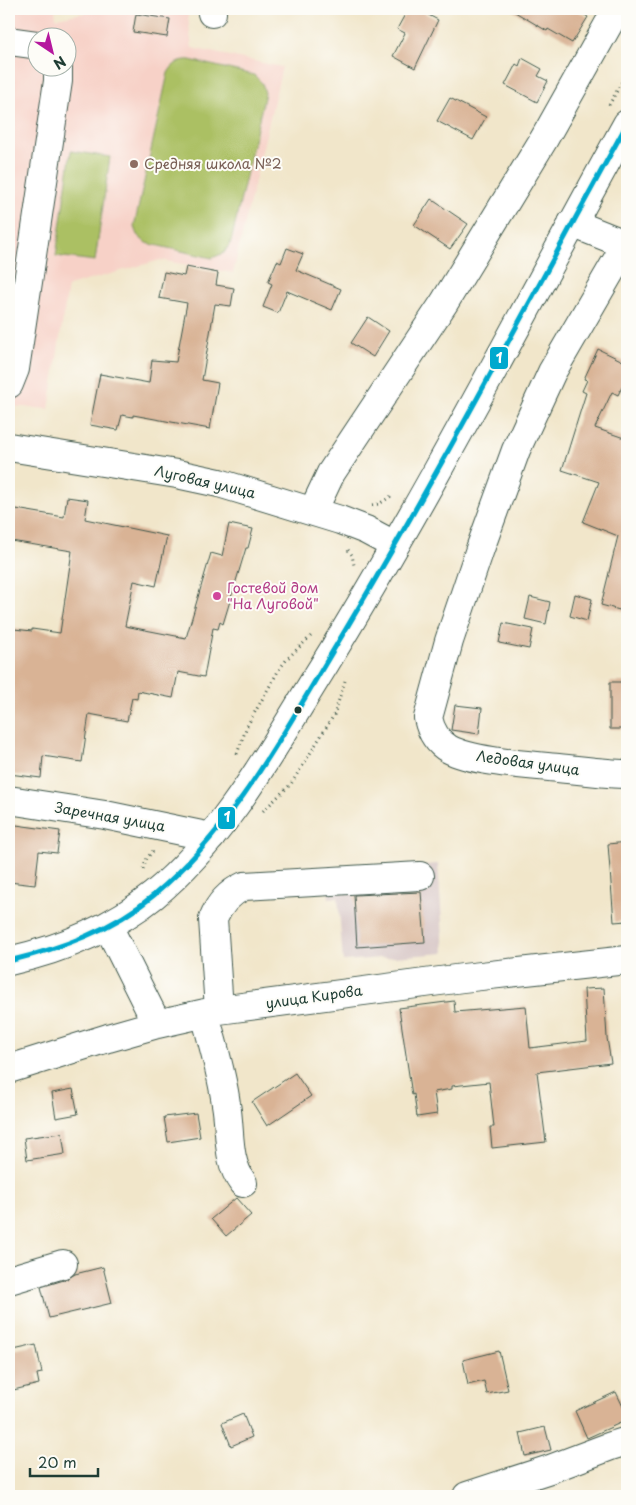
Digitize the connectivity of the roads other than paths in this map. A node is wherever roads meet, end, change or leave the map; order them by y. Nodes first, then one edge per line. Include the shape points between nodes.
1 (617, 9) edge
2 (9, 41) edge
3 (28, 44) edge
4 (57, 78) edge
5 (627, 124) edge
6 (572, 223) junction
7 (627, 244) edge
8 (11, 374) edge
9 (9, 447) edge
10 (314, 511) junction
11 (394, 545) junction
12 (627, 774) edge
13 (9, 800) edge
14 (211, 836) junction
15 (420, 876) dead end
16 (108, 926) junction
17 (627, 960) edge
18 (9, 961) edge
19 (212, 1011) junction
20 (157, 1024) junction
21 (9, 1069) edge
22 (242, 1183) dead end
23 (63, 1264) dead end
24 (9, 1280) edge
25 (627, 1441) edge
26 (467, 1496) edge

1 - 10 street via 544,139 444,303 330,472
2 - 3 street
4 - 8 street
5 - 6 street
6 - 7 street
6 - 11 street
7 - 12 street, Ледовая улица via 552,372 516,450 449,641 428,718 435,736 460,754
9 - 10 street, Луговая улица via 177,474
10 - 11 street, Луговая улица via 366,530
11 - 14 street via 266,760
13 - 14 street, Заречная улица via 105,814
14 - 16 street via 173,878 135,910
15 - 19 street via 236,889 218,908 213,919
16 - 18 street via 59,948
16 - 20 street
17 - 19 street, улица Кирова
19 - 20 street, улица Кирова
19 - 22 street via 233,1162
20 - 21 street, улица Кирова
23 - 24 street
25 - 26 street

